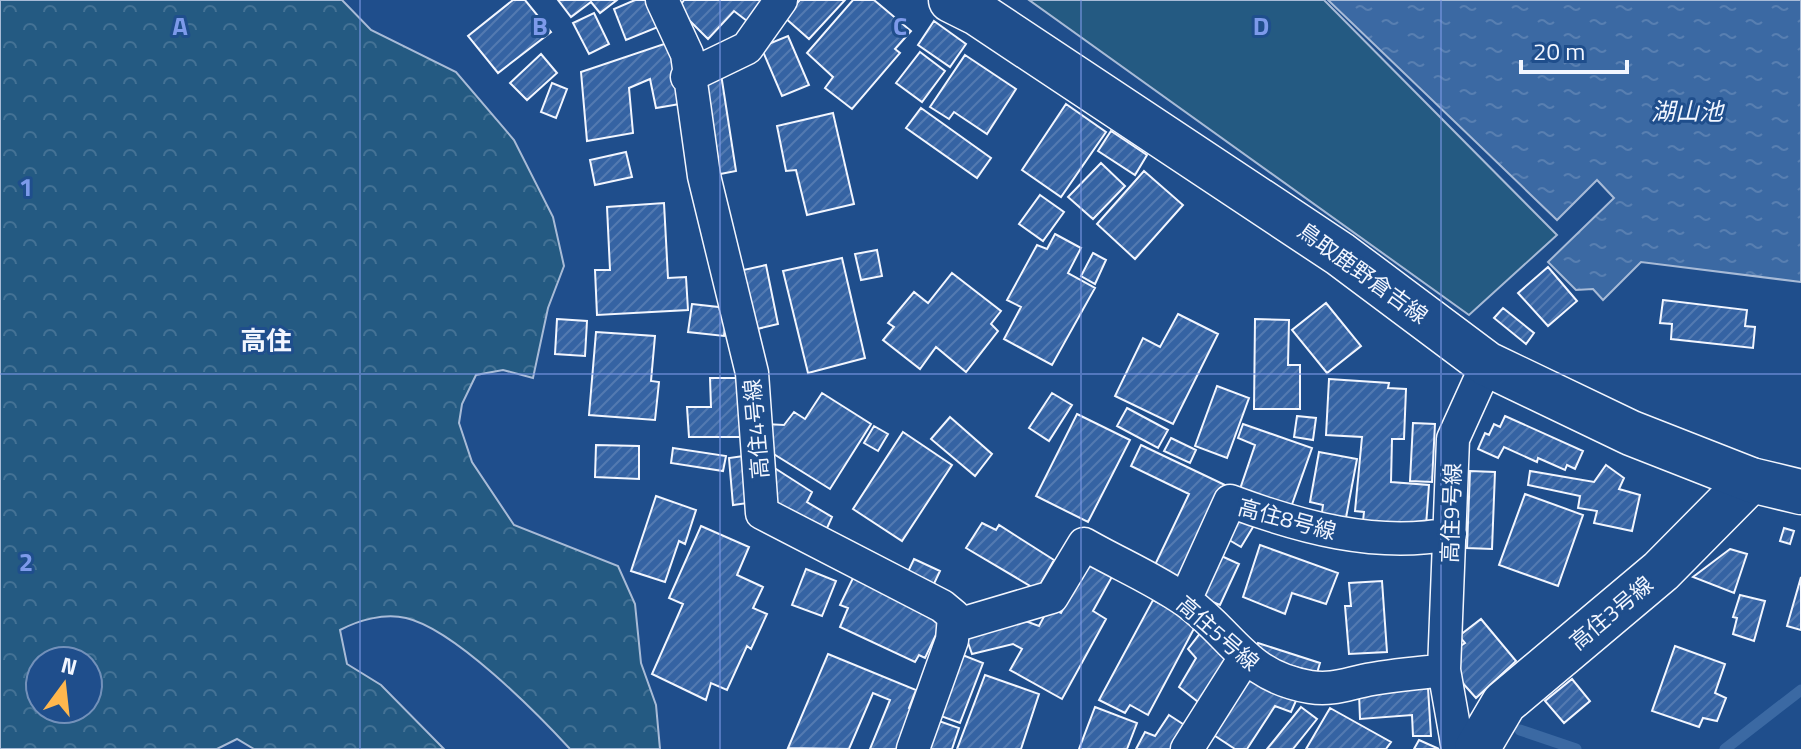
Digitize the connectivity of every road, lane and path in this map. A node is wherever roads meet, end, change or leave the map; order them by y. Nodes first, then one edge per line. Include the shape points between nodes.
1 (662, 0) edge
2 (781, 0) edge
3 (951, 0) edge
4 (687, 77) junction
5 (1487, 364) junction
6 (1751, 480) junction
7 (1801, 492) edge
8 (1450, 534) junction
9 (1185, 600) junction
10 (954, 626) junction
11 (1244, 659) junction
12 (1444, 670) junction
13 (913, 749) edge
14 (1187, 749) edge
15 (1458, 749) edge
16 (1477, 749) edge

1 - 4 street, 高住4号線 via 687,54
2 - 4 street via 747,48
3 - 5 main road, 鳥取鹿野倉吉線 via 1340,254
4 - 10 street, 高住4号線 via 704,176 752,373 762,513 942,606 954,616
5 - 6 main road, 鳥取鹿野倉吉線 via 1631,433
5 - 8 street, 高住9号線 via 1453,439
6 - 7 main road, 鳥取鹿野倉吉線
6 - 16 main road, 高住3号線 via 1661,571 1504,703
8 - 9 street, 高住8号線 via 1357,537 1230,501
8 - 12 street, 高住9号線
9 - 10 street, 高住5号線 via 1084,544 1052,597
9 - 11 street, 高住5号線
10 - 13 street
11 - 12 street, 高住5号線 via 1262,671 1323,688
11 - 14 street
12 - 15 street

